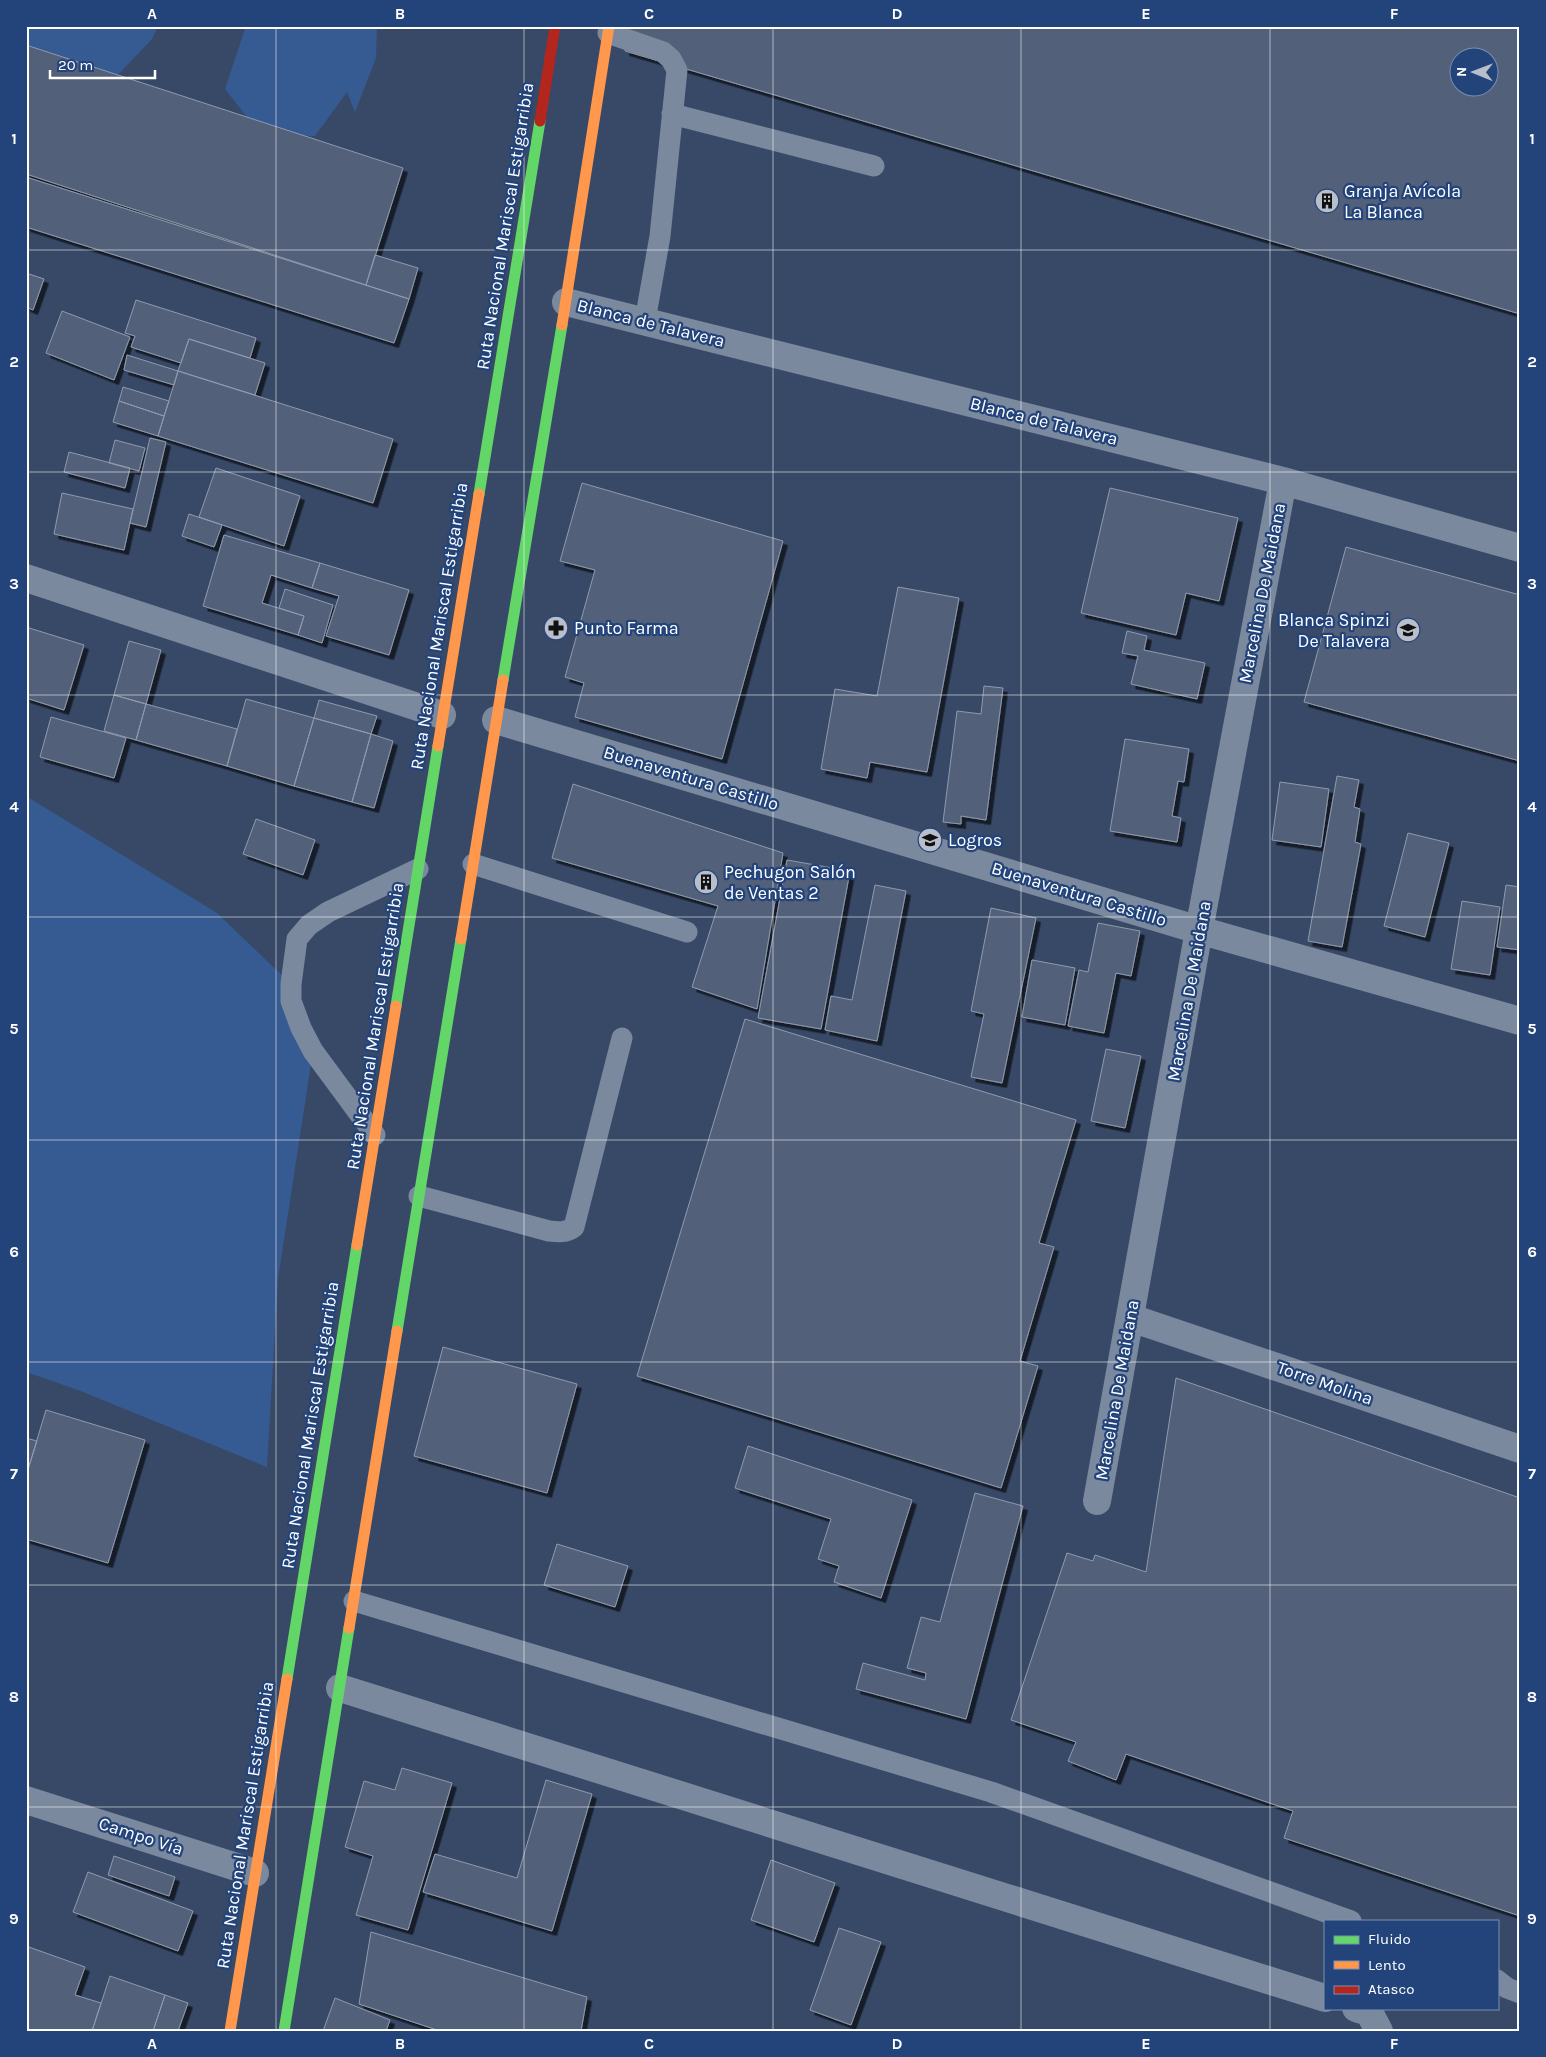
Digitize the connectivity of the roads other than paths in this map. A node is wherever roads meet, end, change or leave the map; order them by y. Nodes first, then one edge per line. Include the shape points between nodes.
1 (555, 26) edge
2 (609, 30) edge
3 (672, 114) junction
4 (874, 166) dead end
5 (566, 302) junction
6 (645, 321) junction
7 (1283, 481) junction
8 (1520, 548) edge
9 (26, 578) edge
10 (442, 715) junction
11 (496, 720) junction
12 (473, 864) junction
13 (418, 869) junction
14 (1199, 930) junction
15 (687, 932) dead end
16 (1520, 1021) edge
17 (622, 1038) dead end
18 (375, 1135) junction
19 (419, 1196) junction
20 (1131, 1318) junction
21 (1520, 1448) edge
22 (1097, 1501) dead end
23 (354, 1601) junction
24 (340, 1688) junction
25 (26, 1800) edge
26 (255, 1873) junction
27 (1348, 1920) edge
28 (1498, 1981) edge
29 (1520, 1993) edge
30 (1324, 1998) edge
31 (230, 2031) edge
32 (284, 2031) edge

1 - 10 highway, Ruta Nacional Mariscal Estigarribia
2 - 3 lane via 663,52 672,59 676,70
2 - 5 highway
3 - 4 lane
3 - 6 lane via 660,236
5 - 6 street, Blanca de Talavera
5 - 11 highway
6 - 7 street, Blanca de Talavera
7 - 8 street, Blanca de Talavera
7 - 14 street, Marcelina De Maidana
9 - 10 street
10 - 13 highway, Ruta Nacional Mariscal Estigarribia
11 - 12 highway
11 - 14 street, Buenaventura Castillo
12 - 15 lane
12 - 19 highway
13 - 18 highway, Ruta Nacional Mariscal Estigarribia
13 - 18 lane via 328,912 309,925 297,939 291,1001 301,1028 313,1051
14 - 16 street, Buenaventura Castillo
14 - 20 street, Marcelina De Maidana
17 - 19 lane via 574,1226 568,1231 549,1231
18 - 26 highway, Ruta Nacional Mariscal Estigarribia
19 - 23 highway
20 - 21 street, Torre Molina
20 - 22 street, Marcelina De Maidana
23 - 24 highway
23 - 27 lane via 991,1792
24 - 30 street
24 - 32 highway
25 - 26 street, Campo Vía
26 - 31 highway, Ruta Nacional Mariscal Estigarribia
28 - 29 lane

